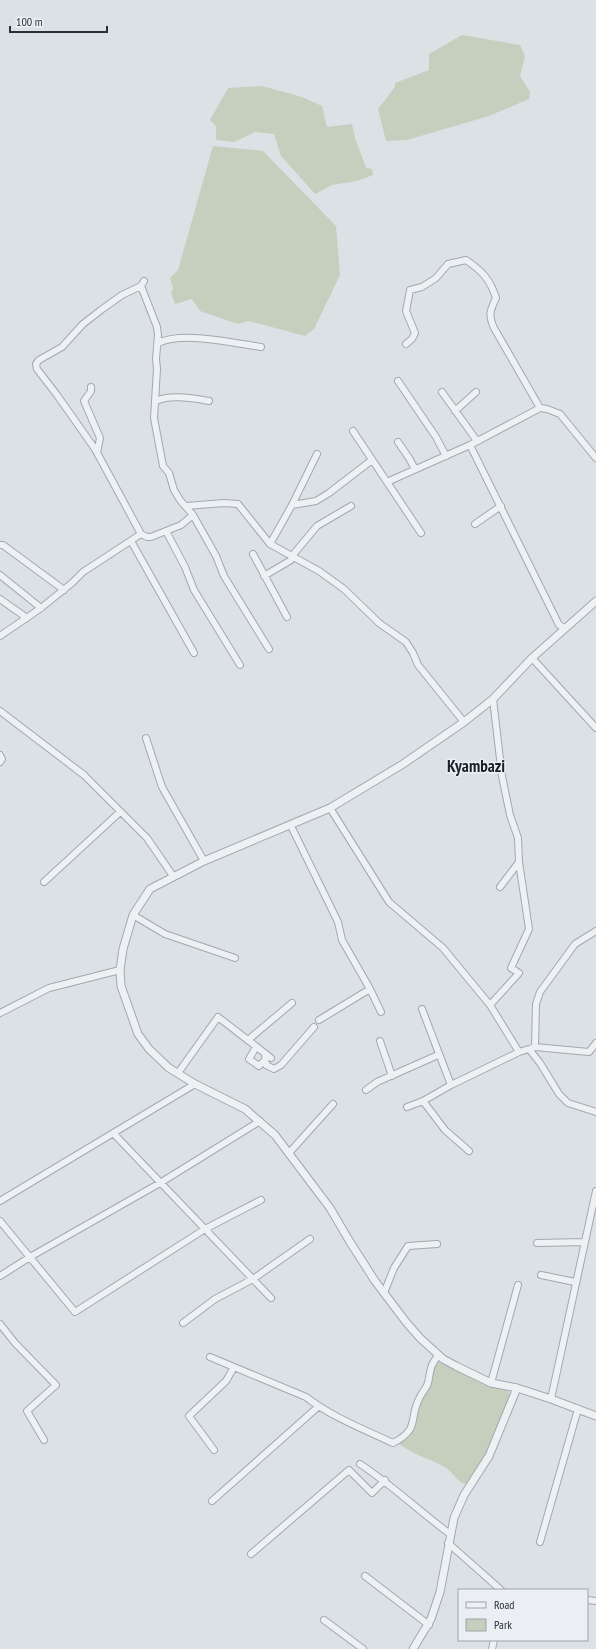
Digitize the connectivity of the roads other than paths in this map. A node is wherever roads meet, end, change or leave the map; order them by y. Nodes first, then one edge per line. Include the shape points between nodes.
1 (158, 343) junction
2 (406, 344) dead end
3 (261, 347) dead end
4 (398, 381) dead end
5 (91, 387) dead end
6 (442, 392) dead end
7 (476, 392) dead end
8 (156, 401) junction
9 (209, 401) dead end
10 (540, 408) junction
11 (455, 411) junction
12 (352, 431) dead end
13 (477, 441) junction
14 (398, 442) dead end
15 (470, 445) junction
16 (97, 453) junction
17 (317, 454) dead end
18 (446, 456) junction
19 (596, 458) edge
20 (372, 460) junction
21 (415, 469) junction
22 (387, 482) junction
23 (292, 505) junction
24 (186, 506) junction
25 (351, 506) dead end
26 (501, 506) junction
27 (193, 515) junction
28 (475, 524) dead end
29 (166, 531) junction
30 (141, 534) junction
31 (422, 534) dead end
32 (131, 541) junction
33 (270, 544) junction
34 (0, 545) edge
35 (253, 554) dead end
36 (292, 556) junction
37 (0, 575) edge
38 (264, 576) junction
39 (64, 590) junction
40 (0, 598) edge
41 (596, 601) edge
42 (41, 608) junction
43 (287, 617) dead end
44 (27, 618) junction
45 (565, 628) junction
46 (0, 636) edge
47 (269, 649) dead end
48 (194, 653) dead end
49 (532, 658) junction
50 (240, 665) dead end
51 (493, 699) junction
52 (1, 713) edge
53 (464, 722) junction
54 (596, 728) edge
55 (146, 738) dead end
56 (0, 755) edge
57 (0, 762) edge
58 (330, 808) junction
59 (120, 812) junction
60 (290, 826) junction
61 (204, 861) junction
62 (519, 862) junction
63 (173, 876) junction
64 (44, 882) dead end
65 (500, 888) dead end
66 (133, 915) junction
67 (596, 931) edge
68 (235, 958) dead end
69 (120, 970) junction
70 (370, 989) junction
71 (292, 1003) dead end
72 (490, 1005) junction
73 (422, 1009) dead end
74 (381, 1012) dead end
75 (0, 1013) edge
76 (319, 1020) dead end
77 (314, 1027) dead end
78 (248, 1040) junction
79 (380, 1041) dead end
80 (596, 1043) edge
81 (256, 1046) junction
82 (535, 1047) junction
83 (528, 1049) junction
84 (519, 1052) junction
85 (268, 1056) junction
86 (438, 1056) junction
87 (178, 1073) junction
88 (392, 1076) junction
89 (195, 1084) junction
90 (451, 1085) junction
91 (366, 1090) dead end
92 (423, 1101) junction
93 (333, 1104) dead end
94 (407, 1107) dead end
95 (596, 1112) edge
96 (260, 1121) junction
97 (114, 1134) junction
98 (469, 1151) dead end
99 (289, 1153) junction
100 (160, 1183) junction
101 (596, 1191) edge
102 (261, 1200) dead end
103 (0, 1201) edge
104 (0, 1221) edge
105 (205, 1230) junction
106 (310, 1239) dead end
107 (585, 1242) junction
108 (537, 1243) dead end
109 (437, 1244) dead end
110 (30, 1257) junction
111 (541, 1275) dead end
112 (0, 1276) edge
113 (253, 1279) junction
114 (575, 1282) junction
115 (518, 1285) dead end
116 (384, 1293) junction
117 (271, 1298) dead end
118 (183, 1323) dead end
119 (0, 1324) edge
120 (439, 1355) junction
121 (210, 1357) dead end
122 (234, 1367) junction
123 (491, 1383) junction
124 (518, 1388) junction
125 (551, 1399) junction
126 (319, 1406) junction
127 (578, 1408) junction
128 (596, 1416) edge
129 (44, 1440) dead end
130 (214, 1450) dead end
131 (360, 1464) dead end
132 (384, 1480) junction
133 (212, 1501) dead end
134 (450, 1534) junction
135 (540, 1542) dead end
136 (448, 1543) junction
137 (251, 1554) dead end
138 (364, 1576) dead end
139 (500, 1589) edge
140 (324, 1620) dead end
141 (429, 1626) junction
142 (363, 1649) edge
143 (414, 1649) edge

1 - 3 street via 182,338
1 - 8 street
1 - 16 street via 157,326 143,283 101,310 83,324 65,344 36,364 37,369
2 - 10 street via 414,333 406,311 410,290 422,287 436,278 448,264 466,260 491,283 496,298 490,318
4 - 18 street
5 - 16 street via 84,401 100,438
6 - 11 street
7 - 11 street
8 - 9 street via 197,398
8 - 24 street via 155,430 163,466 169,473 177,495
10 - 13 street
10 - 19 street via 560,414
11 - 13 street
12 - 20 street
13 - 15 street
14 - 21 street
15 - 18 street
15 - 26 street
16 - 30 street
17 - 23 street
18 - 21 street
20 - 22 street
20 - 23 street via 316,501
21 - 22 street
22 - 31 street
23 - 33 street
24 - 27 street
24 - 33 street via 238,504
25 - 36 street via 317,526
26 - 28 street
26 - 45 street via 559,625
27 - 29 street via 181,525
27 - 47 street via 224,576
29 - 30 street via 151,537
29 - 50 street via 194,590
30 - 32 street
32 - 39 street via 83,572
32 - 48 street
33 - 36 street
34 - 39 street
35 - 38 street
36 - 38 street via 291,560
36 - 53 street via 348,591 379,623 406,642 418,665
37 - 42 street
38 - 43 street
39 - 42 street
40 - 44 street
41 - 45 street
42 - 44 street
44 - 46 street
45 - 49 street
49 - 51 street
49 - 54 street
51 - 53 street
51 - 62 street via 502,776 518,838
52 - 59 street via 84,775
53 - 58 street via 403,764
55 - 61 street via 162,787
56 - 57 street
58 - 60 street
58 - 72 street via 389,902 443,948
59 - 63 street via 147,838
59 - 64 street
60 - 61 street
60 - 70 street via 338,922 342,940
61 - 63 street
62 - 65 street
62 - 72 street via 529,929 511,968 519,973
63 - 66 street via 150,888
66 - 68 street via 165,934
66 - 69 street
67 - 82 street via 575,944 540,992 536,1004
69 - 75 street via 49,988
69 - 87 street via 121,986 138,1034 159,1059
70 - 74 street
70 - 76 street
71 - 78 street
72 - 84 street
73 - 86 street
77 - 85 street via 281,1065 274,1069 266,1065
78 - 81 street
78 - 87 street via 218,1017
79 - 88 street
80 - 82 street via 589,1052
81 - 85 street
81 - 85 street via 249,1059 259,1066
82 - 83 street
83 - 84 street
83 - 95 street via 568,1103
84 - 90 street
86 - 88 street
86 - 90 street
87 - 89 street
88 - 91 street
89 - 96 street via 245,1109
89 - 97 street
90 - 92 street
92 - 94 street
92 - 98 street via 445,1130
93 - 99 street
96 - 99 street via 276,1135
96 - 100 street
97 - 100 street
97 - 103 street
99 - 116 street via 330,1208
100 - 105 street
100 - 110 street
101 - 107 street
102 - 105 street
104 - 110 street
105 - 110 street via 75,1312
105 - 113 street
106 - 113 street
107 - 108 street
107 - 114 street
109 - 116 street via 408,1246 394,1268
110 - 112 street
111 - 114 street
113 - 117 street
113 - 118 street via 215,1299
114 - 125 street
115 - 123 street
116 - 120 street via 420,1338
119 - 129 street via 56,1385 27,1411
120 - 123 street
120 - 126 street via 430,1368 428,1384 419,1397 410,1430 404,1438 393,1443 350,1424
121 - 122 street
122 - 126 street via 306,1396
122 - 130 street via 226,1381 189,1416
123 - 124 street
124 - 125 street
124 - 134 street via 489,1456 464,1495
125 - 127 street
126 - 133 street
127 - 128 street
127 - 135 street
131 - 132 street
132 - 134 street
132 - 137 street via 372,1493 348,1470
134 - 136 street
136 - 139 street
136 - 141 street via 440,1592
138 - 141 street
140 - 142 street
141 - 143 street

